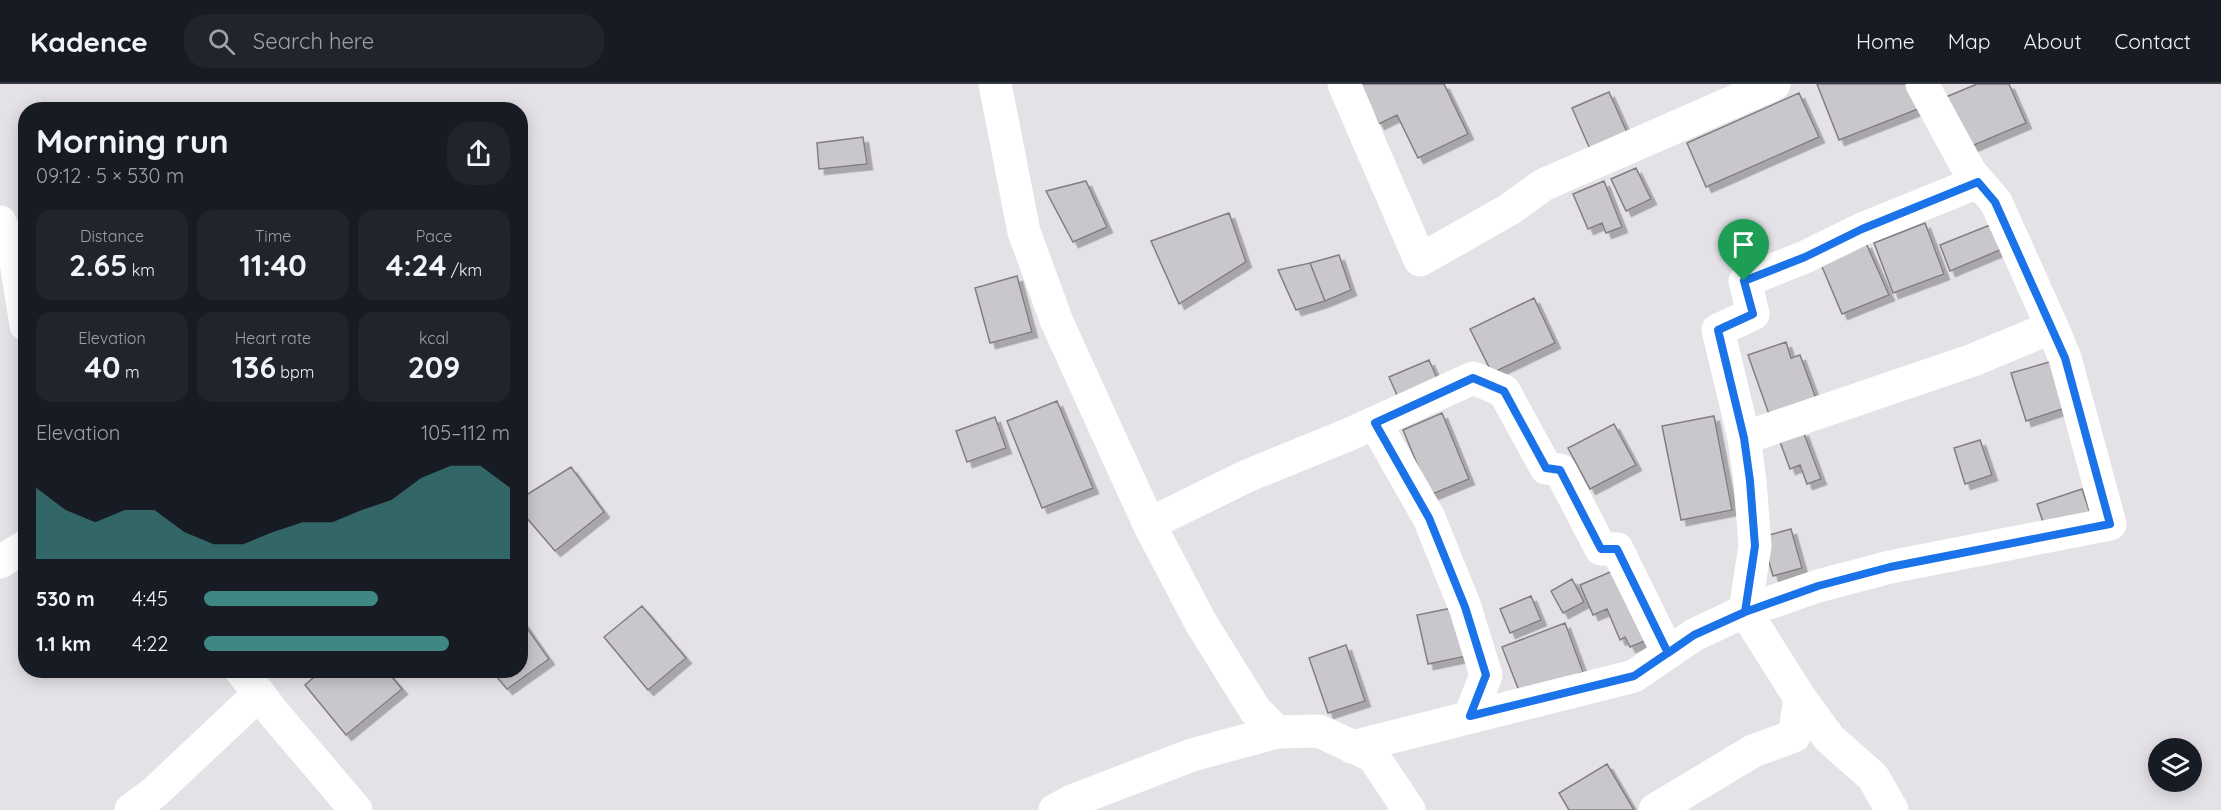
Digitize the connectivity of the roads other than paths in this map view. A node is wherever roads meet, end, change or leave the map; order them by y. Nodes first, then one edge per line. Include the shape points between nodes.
1 (995, 84) edge
2 (1344, 84) edge
3 (1774, 84) edge
4 (1922, 84) edge
5 (1978, 182) junction
6 (0, 222) edge
7 (18, 275) edge
8 (2052, 327) junction
9 (1375, 423) junction
10 (1744, 438) junction
11 (1149, 524) junction
12 (18, 551) edge
13 (0, 562) edge
14 (1745, 612) junction
15 (1668, 653) junction
16 (250, 682) edge
17 (1800, 698) junction
18 (1470, 716) junction
19 (1277, 732) junction
20 (1352, 747) junction
21 (131, 810) edge
22 (356, 810) edge
23 (1055, 810) edge
24 (1409, 810) edge
25 (1655, 810) edge
26 (1892, 810) edge

1 - 11 street via 1024,232 1057,322
2 - 3 street via 1420,260 1544,185
4 - 5 street
5 - 8 street via 1995,202
5 - 10 street via 1744,281 1753,314 1718,330
6 - 7 street via 15,256
8 - 10 street via 1973,360
8 - 14 street via 2065,358 2110,524 1890,567 1818,586
9 - 11 street via 1247,476
9 - 15 street via 1473,378 1504,391 1546,468 1560,470 1601,549 1617,549
9 - 18 street via 1429,518 1465,607 1486,675
10 - 14 street via 1755,546
11 - 19 street via 1213,642 1255,710
12 - 13 street
14 - 15 street via 1694,635
14 - 17 street
15 - 18 street via 1634,676
16 - 21 street via 155,792
16 - 22 street
17 - 25 street via 1794,736 1754,751
17 - 26 street via 1829,738 1873,777
18 - 20 street
19 - 20 street via 1319,731
19 - 23 street via 1192,755
20 - 24 street via 1373,756

